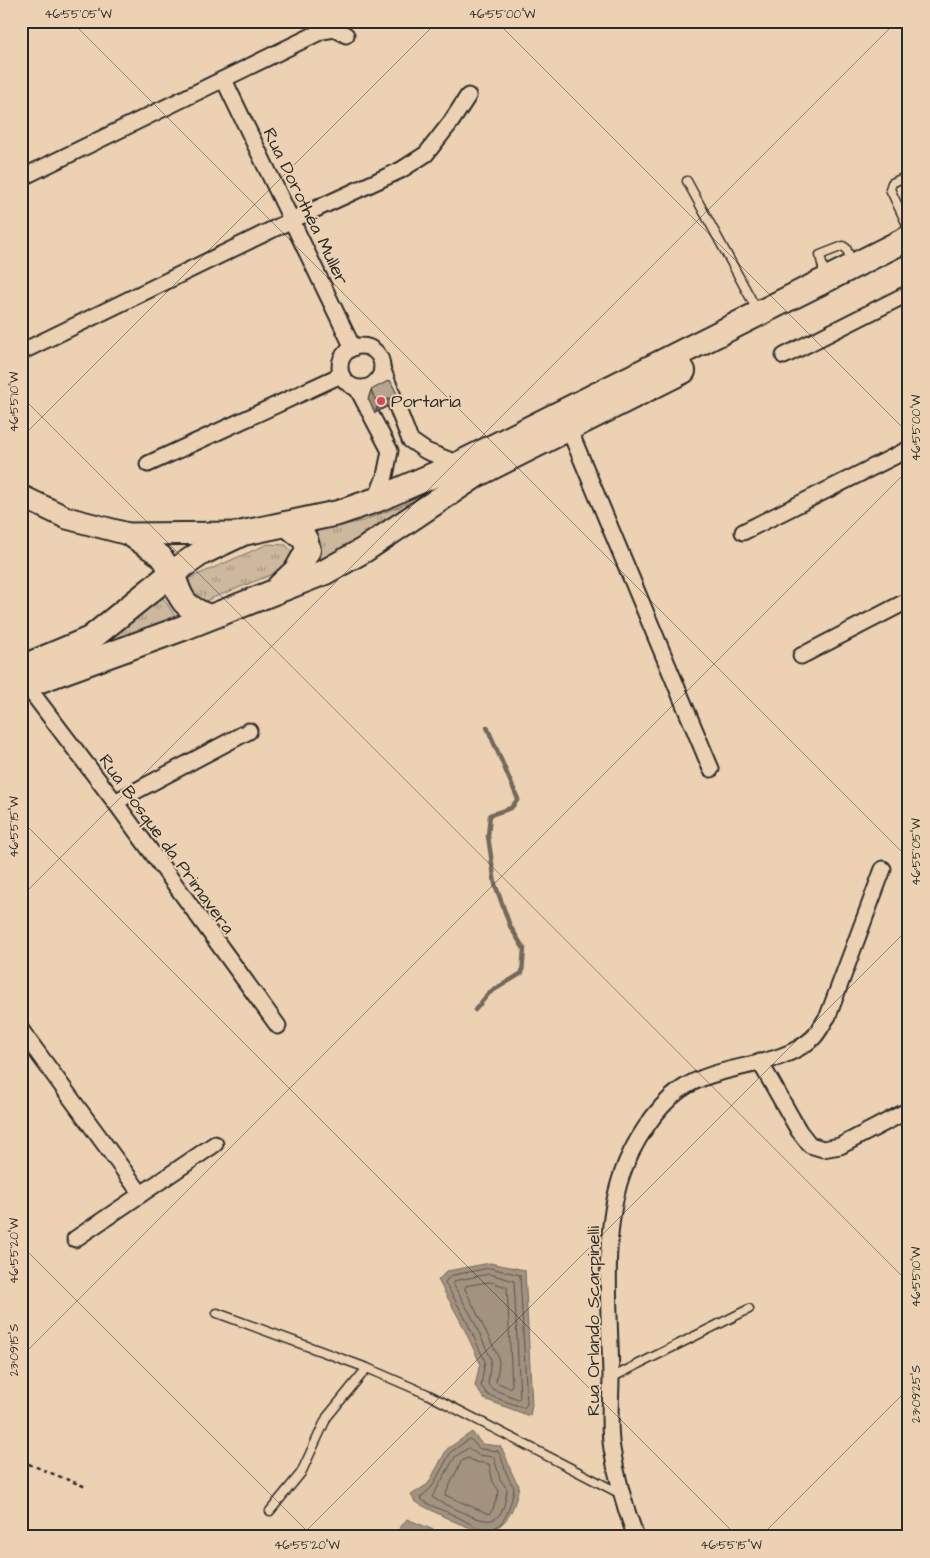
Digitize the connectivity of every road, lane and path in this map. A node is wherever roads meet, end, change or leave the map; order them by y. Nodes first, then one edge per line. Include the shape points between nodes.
1 (346, 35) dead end
2 (224, 80) junction
3 (468, 96) dead end
4 (909, 175) edge
5 (21, 178) edge
6 (687, 181) dead end
7 (292, 220) junction
8 (909, 229) edge
9 (909, 238) edge
10 (909, 256) edge
11 (909, 293) edge
12 (759, 314) junction
13 (353, 348) junction
14 (21, 352) edge
15 (784, 356) dead end
16 (382, 368) junction
17 (341, 374) junction
18 (357, 388) junction
19 (569, 428) junction
20 (410, 440) junction
21 (909, 449) edge
22 (390, 451) junction
23 (148, 464) dead end
24 (459, 464) junction
25 (21, 496) edge
26 (376, 500) junction
27 (287, 524) junction
28 (742, 532) dead end
29 (243, 533) junction
30 (128, 534) junction
31 (172, 573) junction
32 (275, 590) junction
33 (909, 600) edge
34 (209, 617) junction
35 (801, 656) dead end
36 (23, 680) edge
37 (249, 731) dead end
38 (711, 769) dead end
39 (114, 802) junction
40 (883, 869) dead end
41 (278, 1026) dead end
42 (21, 1030) edge
43 (760, 1062) junction
44 (909, 1110) edge
45 (215, 1144) dead end
46 (142, 1194) junction
47 (75, 1239) dead end
48 (749, 1309) dead end
49 (217, 1313) dead end
50 (367, 1368) junction
51 (611, 1378) junction
52 (21, 1461) edge
53 (86, 1487) dead end
54 (620, 1494) junction
55 (270, 1511) dead end
56 (636, 1537) edge

1 - 2 street via 335,29 322,31
2 - 5 street
2 - 7 street, Rua Dorothéa Muller
3 - 7 street via 426,154 401,170
4 - 8 lane via 892,183 890,188
6 - 12 lane
7 - 13 street, Rua Dorothéa Muller
7 - 14 street
9 - 12 main road
10 - 19 main road
11 - 15 street
12 - 24 main road
13 - 16 street via 360,346 373,350
13 - 17 street via 342,359
16 - 18 street via 371,385
16 - 20 street
17 - 18 street via 345,381
17 - 23 street
18 - 22 street
19 - 32 main road via 476,475 364,550 325,572
19 - 38 street
20 - 22 street
20 - 24 street via 426,451
21 - 28 street
22 - 26 street
24 - 26 main road
25 - 30 street via 68,518
26 - 27 main road via 338,513
27 - 29 main road
27 - 32 main road via 306,539 308,550 298,570
29 - 30 street
29 - 31 main road via 201,553
30 - 31 street via 161,556
31 - 34 main road via 181,600 190,609
31 - 36 main road via 90,638
32 - 34 main road
33 - 35 street
34 - 36 main road
36 - 39 street, Rua Bosque da Primavera
37 - 39 street
39 - 41 street, Rua Bosque da Primavera
40 - 43 street, Rua Orlando Scarpinelli via 828,1016 814,1037 794,1050
42 - 46 street
43 - 44 street via 799,1131 810,1144 823,1149 840,1146
43 - 51 street, Rua Orlando Scarpinelli via 709,1075 680,1090 638,1140 622,1174 612,1217 609,1288
45 - 46 street
46 - 47 street
48 - 51 lane
49 - 50 lane
50 - 54 lane via 427,1394
50 - 55 lane via 328,1416 301,1473
51 - 54 street, Rua Orlando Scarpinelli via 612,1446
52 - 53 path
54 - 56 street, Rua Orlando Scarpinelli

